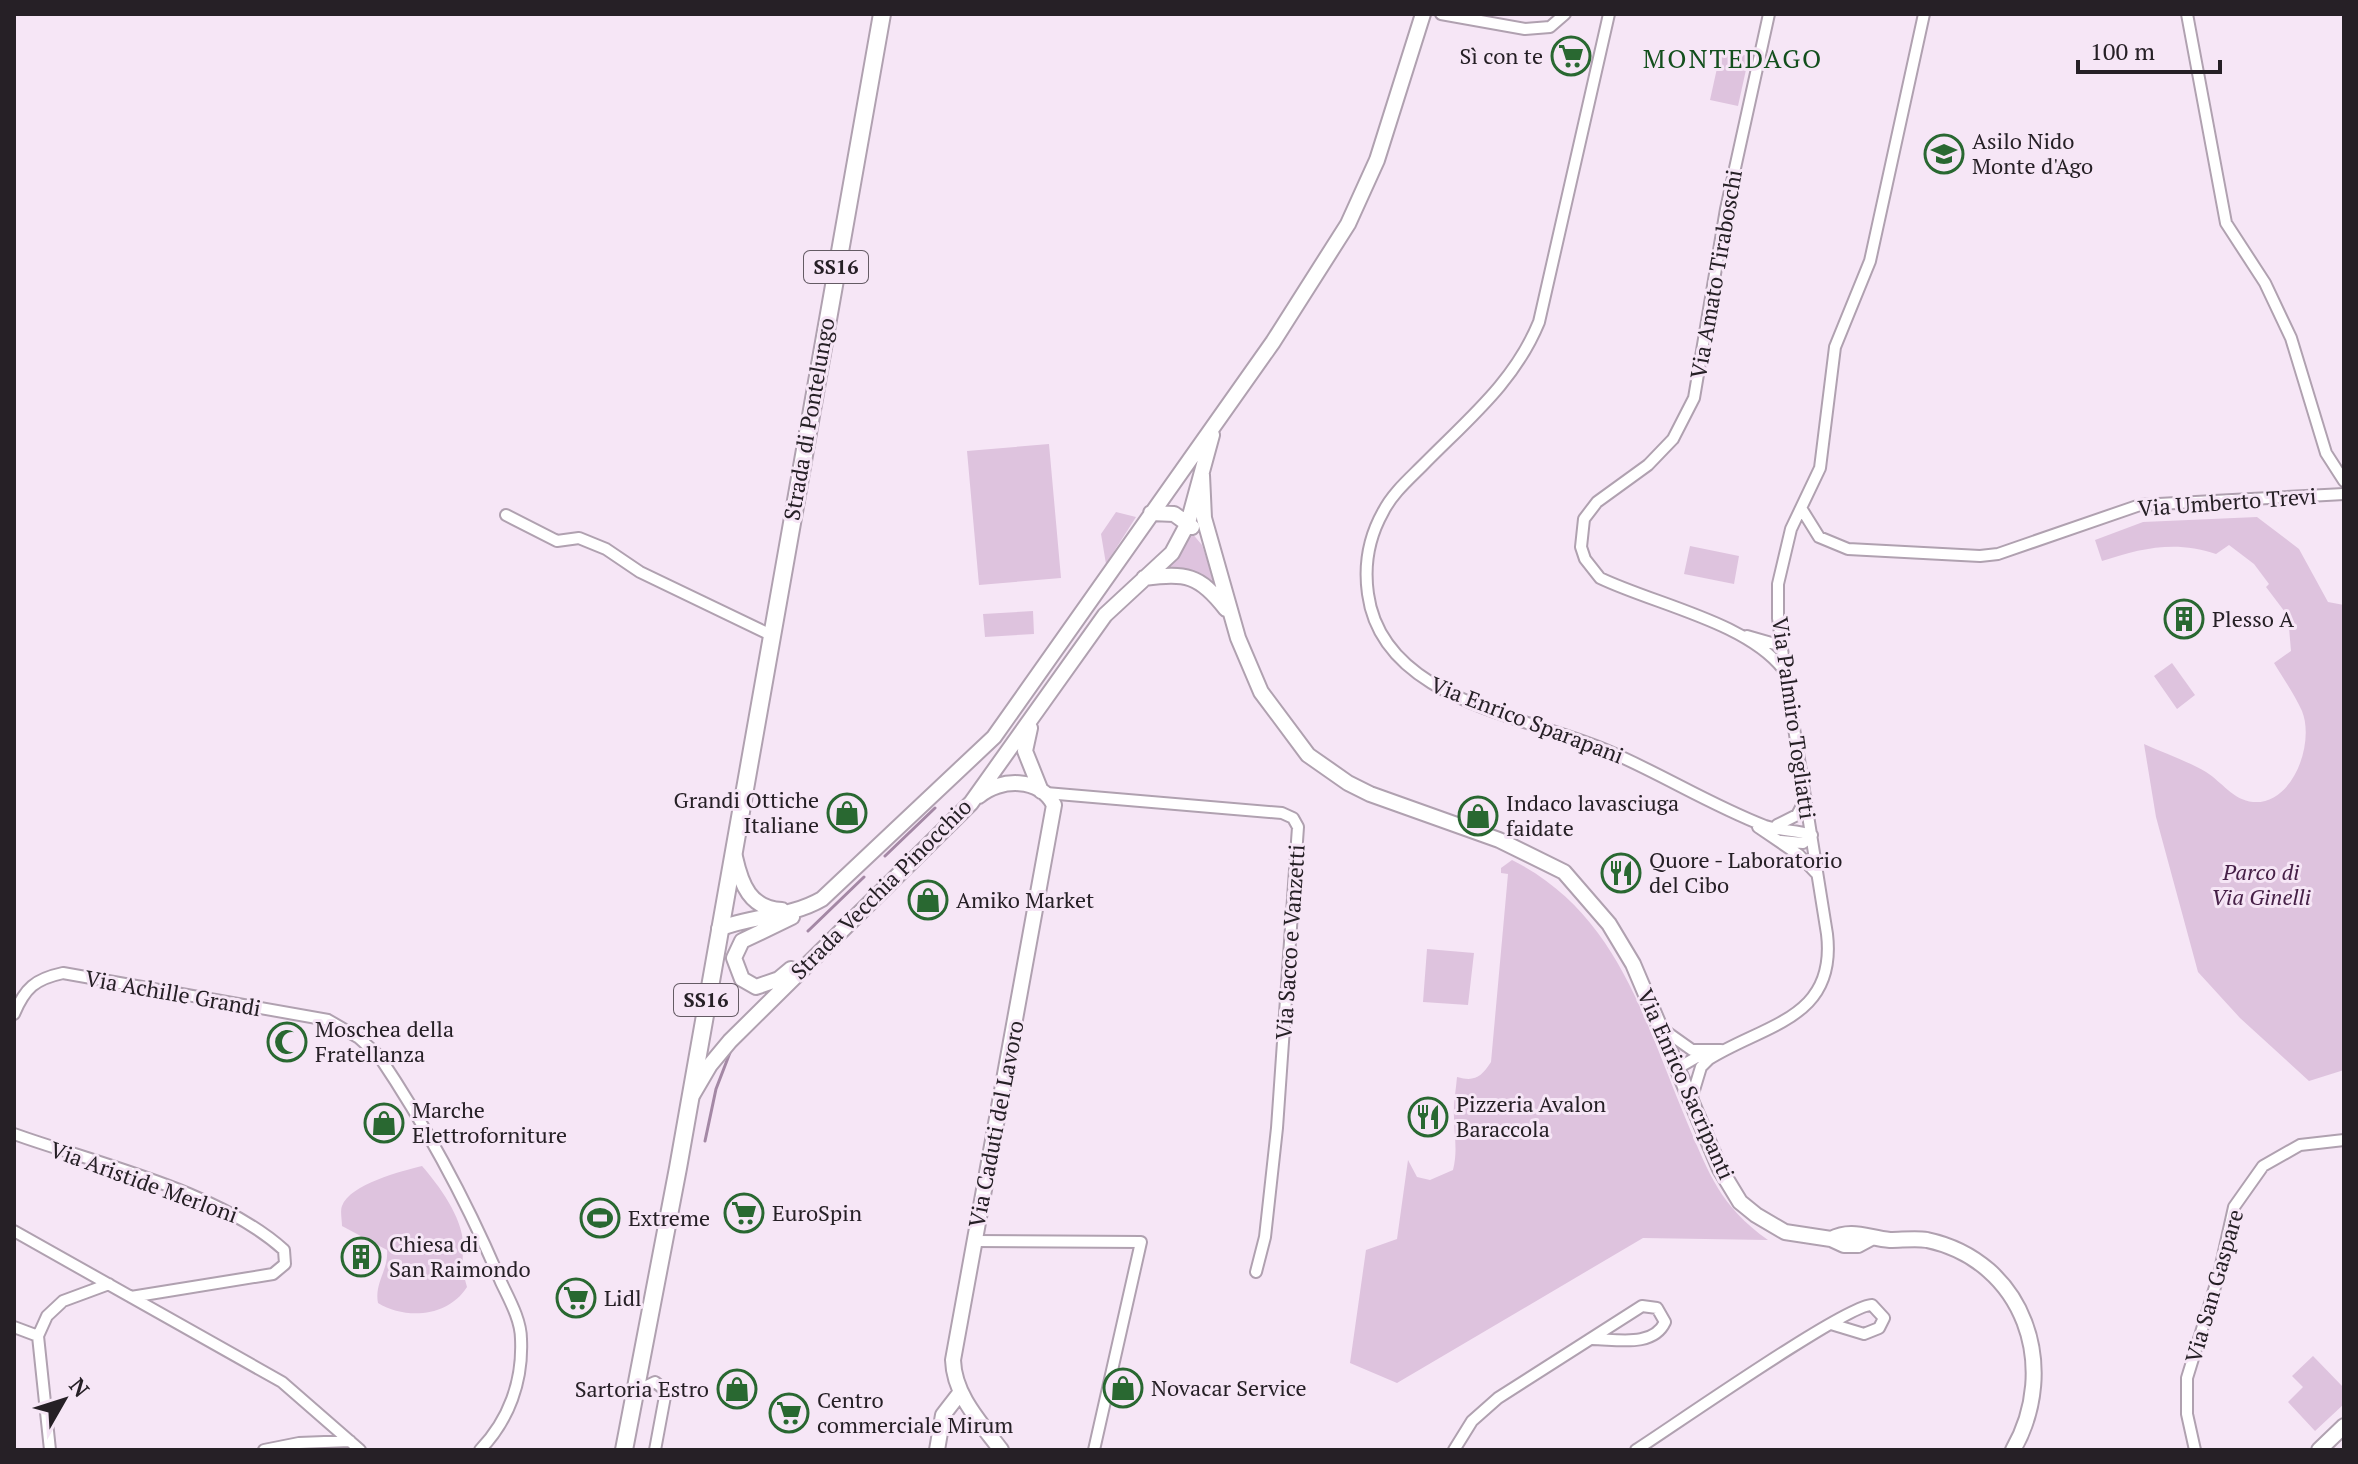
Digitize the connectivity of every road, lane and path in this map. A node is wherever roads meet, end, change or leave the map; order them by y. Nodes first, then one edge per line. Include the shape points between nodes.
1 (882, 14) edge
2 (1423, 14) edge
3 (1441, 14) edge
4 (1565, 14) edge
5 (1609, 14) edge
6 (1769, 14) edge
7 (1924, 14) edge
8 (2187, 14) edge
9 (1214, 428) junction
10 (1202, 475) junction
11 (2344, 481) edge
12 (2344, 494) edge
13 (1801, 508) junction
14 (1151, 513) junction
15 (506, 515) dead end
16 (1188, 523) junction
17 (1212, 552) junction
18 (1144, 578) junction
19 (1232, 617) junction
20 (1778, 618) junction
21 (1737, 634) junction
22 (771, 635) junction
23 (1757, 637) junction
24 (1782, 646) junction
25 (1762, 648) junction
26 (1785, 672) junction
27 (1036, 716) junction
28 (1044, 792) junction
29 (1806, 798) junction
30 (971, 803) junction
31 (1747, 819) junction
32 (1769, 828) junction
33 (1812, 835) junction
34 (1777, 841) junction
35 (734, 849) junction
36 (1818, 875) junction
37 (802, 910) junction
38 (719, 929) junction
39 (819, 952) junction
40 (14, 1014) edge
41 (1661, 1028) junction
42 (1709, 1055) junction
43 (1678, 1068) junction
44 (1691, 1100) junction
45 (689, 1102) junction
46 (14, 1134) edge
47 (2344, 1140) edge
48 (14, 1231) edge
49 (974, 1241) junction
50 (1256, 1272) dead end
51 (109, 1284) junction
52 (131, 1297) junction
53 (1831, 1324) junction
54 (14, 1327) edge
55 (38, 1336) junction
56 (1592, 1339) junction
57 (636, 1391) junction
58 (960, 1393) junction
59 (2344, 1426) edge
60 (350, 1441) junction
61 (50, 1450) edge
62 (264, 1450) edge
63 (360, 1450) edge
64 (480, 1450) edge
65 (624, 1450) edge
66 (655, 1450) edge
67 (937, 1450) edge
68 (1001, 1450) edge
69 (1094, 1450) edge
70 (1454, 1450) edge
71 (1636, 1450) edge
72 (2013, 1450) edge
73 (2195, 1450) edge
74 (2319, 1450) edge

1 - 22 main road, Strada di Pontelungo / SS16
2 - 9 street, Strada Vecchia Pinocchio via 1377,160 1348,224
3 - 4 street via 1525,29 1550,27
5 - 31 street, Via Enrico Sparapani via 1550,281 1529,348 1505,384 1383,511 1368,556 1368,597 1386,643 1423,680 1633,761
6 - 21 street, Via Amato Tiraboschi via 1726,209 1694,398 1673,439 1648,465 1597,502 1581,530 1585,559 1600,578
7 - 13 street, Via Palmiro Togliatti via 1870,261 1835,347 1820,468
8 - 11 street via 2226,223 2265,283 2291,338 2326,453
9 - 10 street, Strada Vecchia Pinocchio
9 - 14 street, Strada Vecchia Pinocchio
10 - 16 street, Strada Vecchia Pinocchio
10 - 17 street, Via Enrico Sacripanti
12 - 13 street, Via Umberto Trevi via 2140,505 1980,556 1848,549 1819,537
13 - 20 street, Via Palmiro Togliatti via 1782,560
14 - 16 street via 1167,512
14 - 37 street, Strada Vecchia Pinocchio via 994,737 880,847 822,899
15 - 22 street via 557,541 579,538 606,549 640,572
16 - 17 street, Via Enrico Sacripanti
16 - 18 street, Strada Vecchia Pinocchio via 1172,553
17 - 19 street, Via Enrico Sacripanti
18 - 19 street, Via Enrico Sacripanti via 1186,575 1212,591
18 - 27 street, Strada Vecchia Pinocchio via 1105,615
19 - 41 street, Via Enrico Sacripanti via 1261,692 1293,738 1328,771 1370,794 1509,845 1573,887 1621,942
20 - 23 street
20 - 24 street, Via Palmiro Togliatti
21 - 23 street, Via Amato Tiraboschi
21 - 25 street, Via Amato Tiraboschi
22 - 35 main road, Strada di Pontelungo / SS16
23 - 24 street, Via Amato Tiraboschi
24 - 25 street
24 - 26 street, Via Palmiro Togliatti
25 - 26 street, Via Amato Tiraboschi
26 - 29 street, Via Palmiro Togliatti
27 - 28 street via 1025,751
27 - 30 street, Strada Vecchia Pinocchio
28 - 30 street, Via Sacco e Vanzetti via 1015,783 996,784
28 - 49 street, Via Caduti del Lavoro via 1054,805
28 - 50 street, Via Sacco e Vanzetti via 1282,813 1298,827 1277,1128
29 - 32 street via 1797,815
29 - 33 street, Via Palmiro Togliatti
30 - 39 street, Strada Vecchia Pinocchio
31 - 32 street, Via Enrico Sparapani
31 - 34 street, Via Enrico Sparapani
32 - 33 street, Via Enrico Sparapani
33 - 34 street via 1803,843
33 - 36 street, Via Palmiro Togliatti
34 - 36 street, Via Enrico Sparapani
35 - 37 street, Strada Vecchia Pinocchio via 744,889 755,900 770,909
35 - 38 main road, Strada di Pontelungo / SS16
36 - 42 street, Via Palmiro Togliatti via 1829,952 1822,985 1797,1013
37 - 38 street, Strada Vecchia Pinocchio
37 - 39 street via 742,941 735,966 747,983 766,986
38 - 45 main road, Strada di Pontelungo / SS16
39 - 45 street, Strada Vecchia Pinocchio via 730,1041
40 - 64 street, Via Achille Grandi via 23,992 40,978 63,973 328,1020 379,1056 486,1245 522,1336 512,1403 499,1431
41 - 42 street
41 - 43 street, Via Enrico Sacripanti
42 - 43 street, Via Palmiro Togliatti
42 - 44 street
43 - 44 street, Via Enrico Sacripanti
44 - 72 street, Via Enrico Sacripanti via 1740,1202 1785,1232 1831,1239 1844,1232 1925,1240 1955,1249 1992,1275 2010,1295 2032,1340 2036,1387
45 - 57 main road, SS16
46 - 52 street, Via Aristide Merloni via 227,1208 284,1250 285,1264 273,1274
47 - 73 street, Via San Gaspare via 2300,1145 2263,1166 2234,1207 2187,1378
48 - 51 street
49 - 58 street, Via Caduti del Lavoro via 953,1360
49 - 69 street via 1141,1242
51 - 52 street
51 - 55 street via 63,1301 47,1316
52 - 60 street via 282,1382
53 - 53 street via 1864,1334 1879,1328 1884,1318 1878,1308 1866,1304
53 - 71 street
54 - 55 street
55 - 61 street
56 - 56 street via 1641,1340 1665,1322 1657,1308 1642,1306
56 - 70 street via 1485,1408
57 - 65 main road, SS16
57 - 66 street via 655,1382 666,1391
58 - 67 street via 943,1415
58 - 68 street
59 - 74 street
60 - 62 street
60 - 63 street

